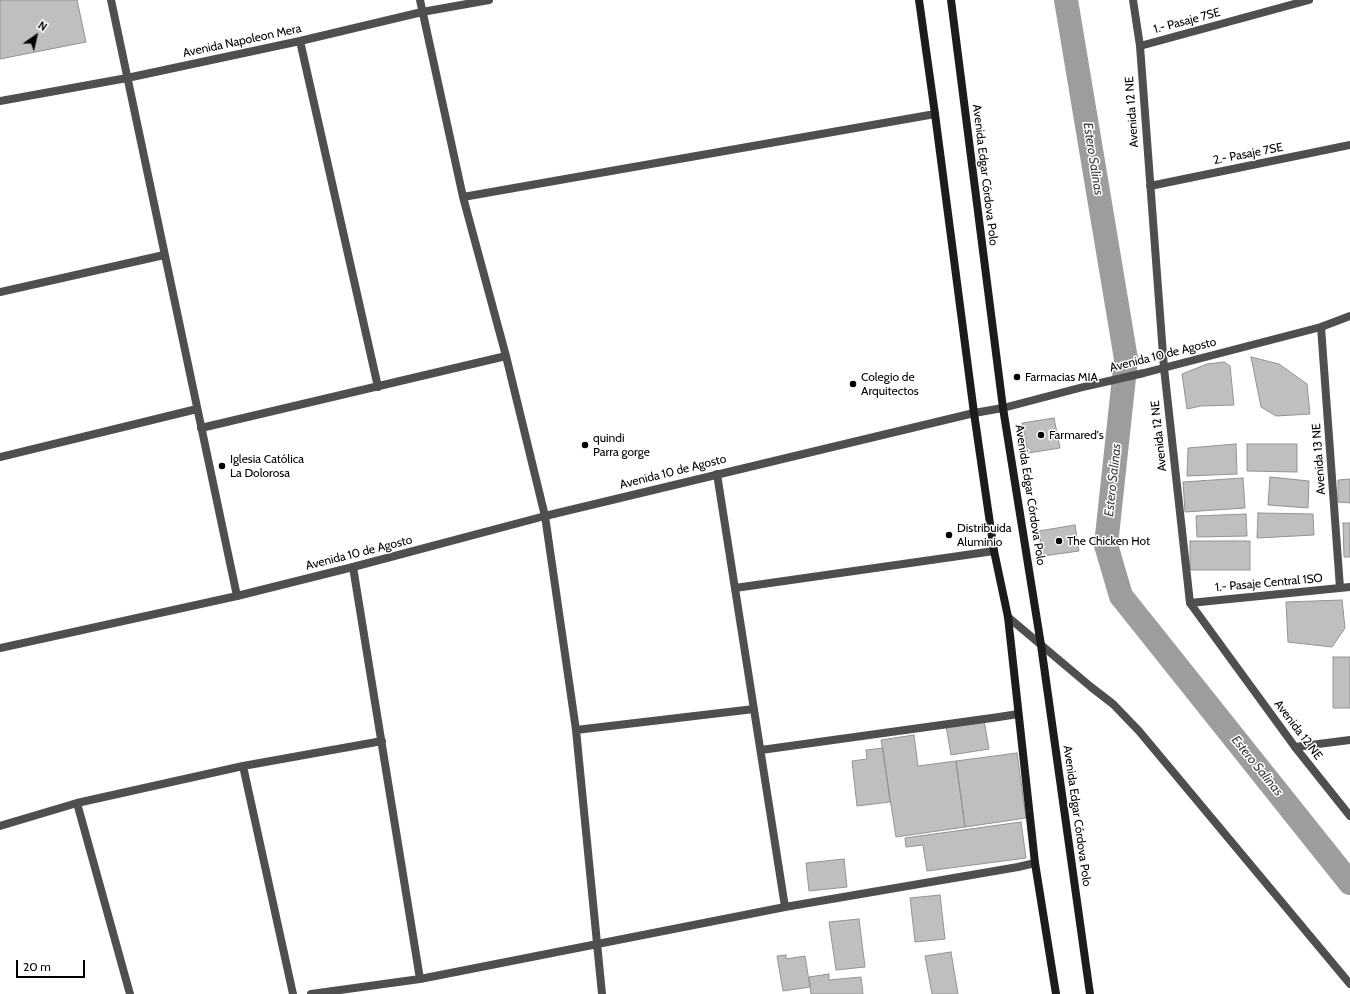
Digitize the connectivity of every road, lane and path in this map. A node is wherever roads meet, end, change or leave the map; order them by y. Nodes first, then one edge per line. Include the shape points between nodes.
1 (111, 0) edge
2 (420, 0) edge
3 (489, 0) edge
4 (919, 0) edge
5 (951, 0) edge
6 (1133, 0) edge
7 (1309, 0) edge
8 (422, 12) junction
9 (300, 41) junction
10 (1140, 46) junction
11 (127, 78) junction
12 (0, 101) edge
13 (935, 114) junction
14 (1350, 145) edge
15 (1150, 186) junction
16 (463, 197) junction
17 (164, 255) junction
18 (0, 292) edge
19 (1350, 316) edge
20 (1321, 327) junction
21 (506, 356) junction
22 (1164, 368) junction
23 (378, 387) junction
24 (1003, 408) junction
25 (197, 409) junction
26 (974, 413) junction
27 (201, 428) junction
28 (0, 457) edge
29 (717, 474) junction
30 (545, 516) junction
31 (994, 551) junction
32 (353, 567) junction
33 (1350, 587) edge
34 (735, 588) junction
35 (1340, 588) junction
36 (237, 596) junction
37 (1190, 603) junction
38 (1008, 617) junction
39 (1042, 645) junction
40 (0, 648) edge
41 (754, 709) junction
42 (1018, 714) junction
43 (576, 730) junction
44 (1350, 740) edge
45 (382, 741) junction
46 (1295, 747) junction
47 (761, 750) junction
48 (243, 766) junction
49 (77, 803) junction
50 (1350, 816) edge
51 (0, 826) edge
52 (1035, 863) junction
53 (785, 907) junction
54 (597, 944) junction
55 (420, 979) junction
56 (1350, 984) edge
57 (130, 994) edge
58 (293, 994) edge
59 (311, 994) edge
60 (602, 994) edge
61 (1056, 994) edge
62 (1090, 994) edge

1 - 11 street
2 - 8 street
3 - 8 street, Avenida Napoleon Mera
4 - 13 main road
5 - 24 main road, Avenida Edgar Córdova Polo
6 - 10 street, Avenida 12 NE
7 - 10 street, 1.- Pasaje 7SE
8 - 9 street, Avenida Napoleon Mera
8 - 16 street
9 - 11 street, Avenida Napoleon Mera
9 - 23 street
10 - 15 street, Avenida 12 NE
11 - 12 street, Avenida Napoleon Mera
11 - 17 street
13 - 16 street
13 - 26 main road
14 - 15 street, 2.- Pasaje 7SE
15 - 22 street, Avenida 12 NE
16 - 21 street
17 - 18 street
17 - 25 street
19 - 20 street, Avenida 10 de Agosto
20 - 22 street, Avenida 10 de Agosto
20 - 35 street, Avenida 13 NE
21 - 23 street
21 - 30 street
22 - 24 street, Avenida 10 de Agosto
22 - 37 street, Avenida 12 NE
23 - 27 street
24 - 26 street, Avenida 10 de Agosto
24 - 39 main road, Avenida Edgar Córdova Polo
25 - 27 street
25 - 28 street
26 - 29 street, Avenida 10 de Agosto
26 - 31 main road
27 - 36 street
29 - 30 street, Avenida 10 de Agosto
29 - 34 street
30 - 32 street, Avenida 10 de Agosto
30 - 43 street
31 - 34 street
31 - 38 main road
32 - 36 street, Avenida 10 de Agosto
32 - 45 street
33 - 35 street, 1.- Pasaje Central 1SO
34 - 41 street
35 - 37 street, 1.- Pasaje Central 1SO
36 - 40 street, Avenida 10 de Agosto
37 - 46 street, Avenida 12 NE
38 - 39 street
38 - 42 main road
39 - 56 street via 1113,704 1140,731
39 - 62 main road, Avenida Edgar Córdova Polo
41 - 43 street
41 - 47 street
42 - 47 street
42 - 52 main road
43 - 54 street
44 - 46 street
45 - 48 street
45 - 55 street
46 - 50 street, Avenida 12 NE
47 - 53 street
48 - 49 street
48 - 58 street
49 - 51 street
49 - 57 street
52 - 53 street
52 - 61 main road
53 - 54 street
54 - 55 street
54 - 60 street
55 - 59 street

